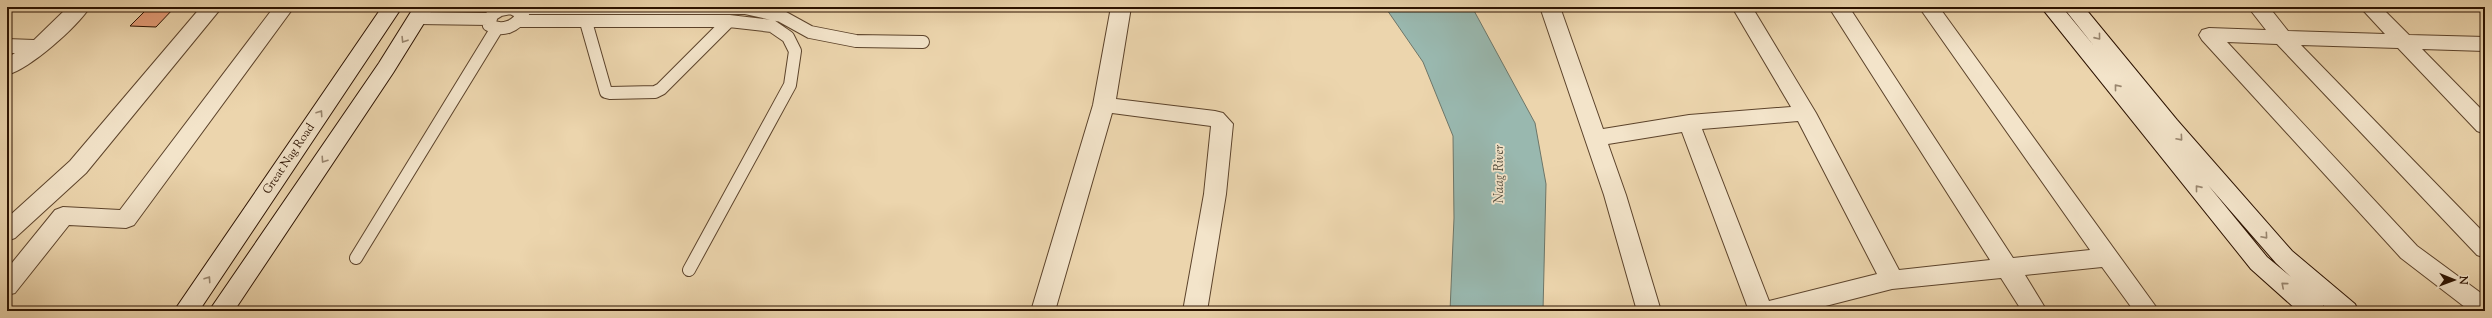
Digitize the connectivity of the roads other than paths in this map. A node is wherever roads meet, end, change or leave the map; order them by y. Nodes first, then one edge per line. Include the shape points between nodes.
1 (80, 7) edge
2 (212, 7) edge
3 (284, 7) edge
4 (392, 7) edge
5 (511, 7) edge
6 (1121, 7) edge
7 (1550, 7) edge
8 (1742, 7) edge
9 (1929, 7) edge
10 (2051, 7) edge
11 (2073, 7) edge
12 (2258, 7) edge
13 (2370, 7) edge
14 (1840, 8) edge
15 (421, 13) edge
16 (489, 18) junction
17 (519, 21) junction
18 (729, 21) junction
19 (586, 22) junction
20 (497, 28) junction
21 (2282, 37) junction
22 (923, 42) dead end
23 (2402, 43) junction
24 (2485, 44) edge
25 (7, 46) edge
26 (39, 47) junction
27 (7, 68) edge
28 (1104, 105) junction
29 (1805, 113) junction
30 (1689, 123) junction
31 (2485, 126) edge
32 (1595, 138) junction
33 (30, 214) junction
34 (64, 216) junction
35 (7, 232) edge
36 (2485, 249) edge
37 (2109, 257) junction
38 (356, 258) dead end
39 (2006, 266) junction
40 (689, 270) dead end
41 (1892, 280) junction
42 (7, 286) edge
43 (2485, 309) edge
44 (186, 311) edge
45 (221, 311) edge
46 (1044, 311) edge
47 (1195, 311) edge
48 (1649, 311) edge
49 (1761, 311) edge
50 (1768, 311) edge
51 (2035, 311) edge
52 (2148, 311) edge
53 (2314, 311) edge
54 (2346, 311) edge

1 - 26 street
2 - 33 street via 78,167
3 - 34 street via 126,219
44 -> 4 street, Great Nag Road
5 - 16 lane via 496,12
5 - 17 lane via 522,12
5 - 22 lane via 745,8 780,16 810,32 856,41
6 - 28 street
7 - 32 street
8 - 29 street
9 - 37 street
53 -> 10 street via 2259,263
11 -> 54 street via 2169,125 2284,257
12 - 21 street
13 - 23 street
14 - 39 street
15 - 16 lane
15 -> 45 street
16 - 20 lane via 489,25
17 - 19 lane
17 - 20 lane via 509,27
18 - 19 lane
18 - 19 lane via 661,89 655,92 610,93 606,92
18 - 40 lane via 772,26 788,37 795,51 790,85
20 - 38 lane
21 - 23 street
21 - 36 street
21 - 43 street via 2209,35 2409,252
23 - 24 street
23 - 31 street
25 - 26 street
26 - 27 street
28 - 46 street
28 - 47 street via 1215,118 1222,124 1215,194
29 - 30 street
29 - 41 street
30 - 32 street
30 - 49 street
32 - 48 street via 1615,195
33 - 34 street
33 - 35 street
34 - 42 street
37 - 39 street
37 - 52 street
39 - 41 street
39 - 51 street
41 - 50 street

